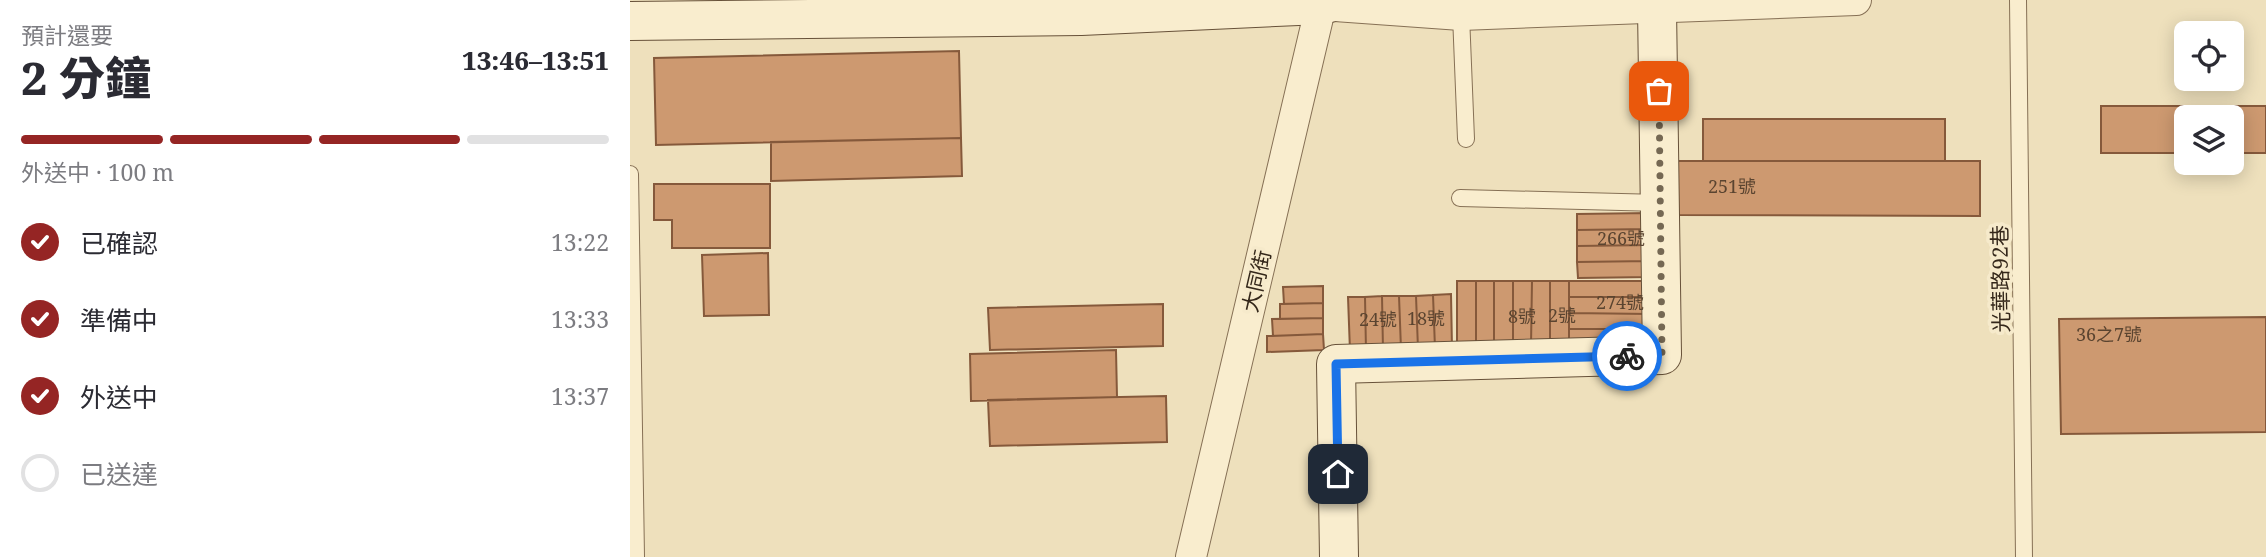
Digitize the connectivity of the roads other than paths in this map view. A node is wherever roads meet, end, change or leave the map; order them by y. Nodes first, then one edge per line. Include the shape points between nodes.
1 (1856, 0) edge
2 (2018, 0) edge
3 (1331, 2) edge
4 (1659, 4) edge
5 (1461, 15) junction
6 (630, 21) edge
7 (1466, 139) dead end
8 (630, 174) edge
9 (1460, 198) dead end
10 (1661, 203) junction
11 (636, 557) edge
12 (1191, 557) edge
13 (1339, 557) edge
14 (2024, 557) edge

1 - 4 street
2 - 14 lane, 光華路92巷
3 - 5 street
3 - 6 street via 1081,16
3 - 12 street, 大同街
4 - 5 street
4 - 10 street
5 - 7 lane
8 - 11 lane
9 - 10 lane
10 - 13 street via 1662,355 1336,364

